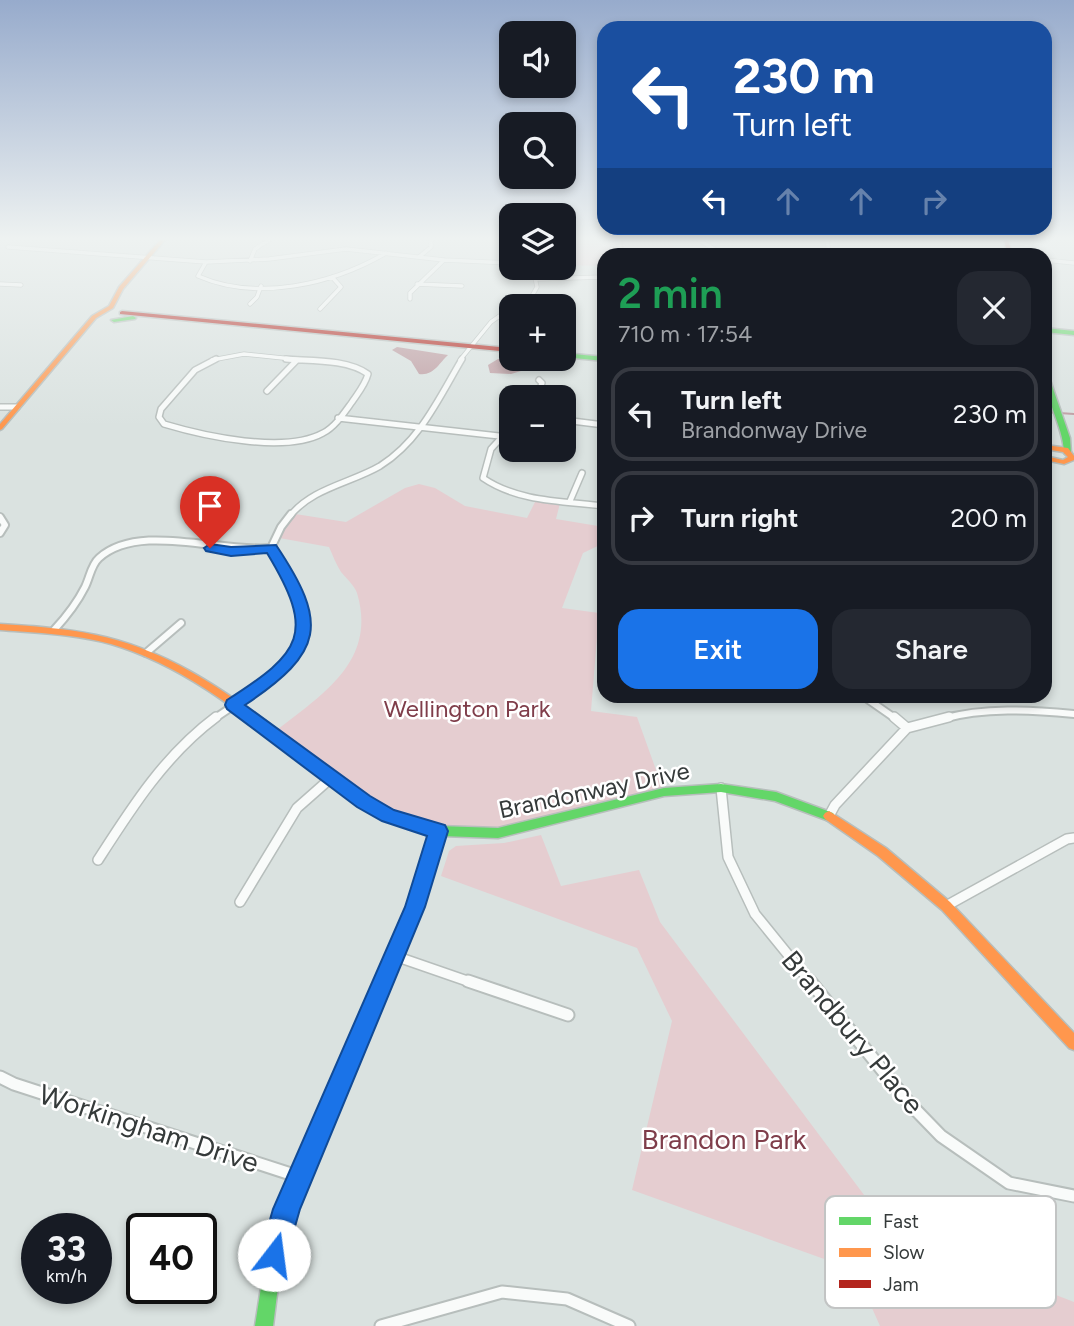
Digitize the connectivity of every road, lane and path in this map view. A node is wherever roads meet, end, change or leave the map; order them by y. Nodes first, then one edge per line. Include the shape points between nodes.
1 (113, 302) edge
2 (114, 302) edge
3 (327, 302) edge
4 (320, 309) dead end
5 (110, 317) junction
6 (499, 317) edge
7 (1052, 330) edge
8 (1074, 332) edge
9 (470, 346) junction
10 (499, 349) edge
11 (576, 356) edge
12 (597, 358) edge
13 (298, 360) junction
14 (539, 380) dead end
15 (541, 385) edge
16 (267, 391) dead end
17 (1052, 396) edge
18 (0, 407) edge
19 (18, 407) junction
20 (338, 418) junction
21 (576, 422) edge
22 (597, 424) edge
23 (1060, 424) junction
24 (420, 427) junction
25 (0, 428) edge
26 (499, 436) joint
27 (1052, 443) edge
28 (1052, 448) edge
29 (1070, 454) edge
30 (1052, 456) edge
31 (582, 473) dead end
32 (570, 501) junction
33 (597, 505) edge
34 (0, 517) edge
35 (0, 533) edge
36 (271, 548) junction
37 (181, 623) dead end
38 (0, 627) edge
39 (54, 630) junction
40 (146, 653) junction
41 (874, 703) edge
42 (233, 705) junction
43 (1074, 714) edge
44 (907, 728) junction
45 (331, 778) junction
46 (721, 788) junction
47 (830, 816) junction
48 (438, 831) junction
49 (1074, 838) edge
50 (98, 860) dead end
51 (240, 902) dead end
52 (946, 906) junction
53 (395, 956) junction
54 (568, 1015) dead end
55 (1074, 1043) edge
56 (0, 1077) edge
57 (300, 1177) junction
58 (1074, 1196) edge
59 (264, 1326) edge
60 (381, 1326) edge
61 (629, 1326) edge

1 - 5 main road
2 - 5 main road
3 - 4 street
5 - 9 main road via 172,317
5 - 19 main road via 63,355
6 - 9 street
7 - 8 main road
9 - 10 main road
9 - 24 street
11 - 12 main road
13 - 16 street
13 - 20 street via 346,365 368,374
13 - 20 street via 244,354 208,359 161,409 159,417 163,424 176,428 290,443 320,435
14 - 15 street
17 - 23 main road
18 - 19 street
19 - 25 main road
20 - 24 street
21 - 22 street
23 - 27 main road via 1059,440
23 - 29 main road
24 - 26 street
24 - 36 street via 396,455 293,508 278,527
26 - 32 street via 483,468 483,478 493,487
28 - 29 main road
29 - 30 main road
31 - 32 street
32 - 33 street
34 - 35 street via 5,525
36 - 39 street via 231,552 155,539 121,544 97,560 86,586
36 - 42 street via 303,611 301,640 293,659 275,677
37 - 40 street
38 - 39 main road, Brandonway Drive
39 - 40 main road, Brandonway Drive
40 - 42 main road, Brandonway Drive
41 - 44 street
42 - 45 main road, Brandonway Drive
42 - 50 street via 170,756 147,783
43 - 44 street via 970,711
44 - 47 street
45 - 48 main road, Brandonway Drive via 389,816
45 - 51 street via 297,808
46 - 47 main road, Brandonway Drive via 776,797
46 - 48 main road, Brandonway Drive via 664,792 498,833
46 - 58 street, Brandbury Place via 728,857 755,914 909,1103 941,1136 1009,1183
47 - 52 main road, Brandonway Drive
48 - 53 main road
49 - 52 street
52 - 55 main road, Brandonway Drive
53 - 54 street
53 - 57 main road
56 - 57 street, Workingham Drive
57 - 59 main road via 274,1255
60 - 61 street via 502,1292 567,1299

